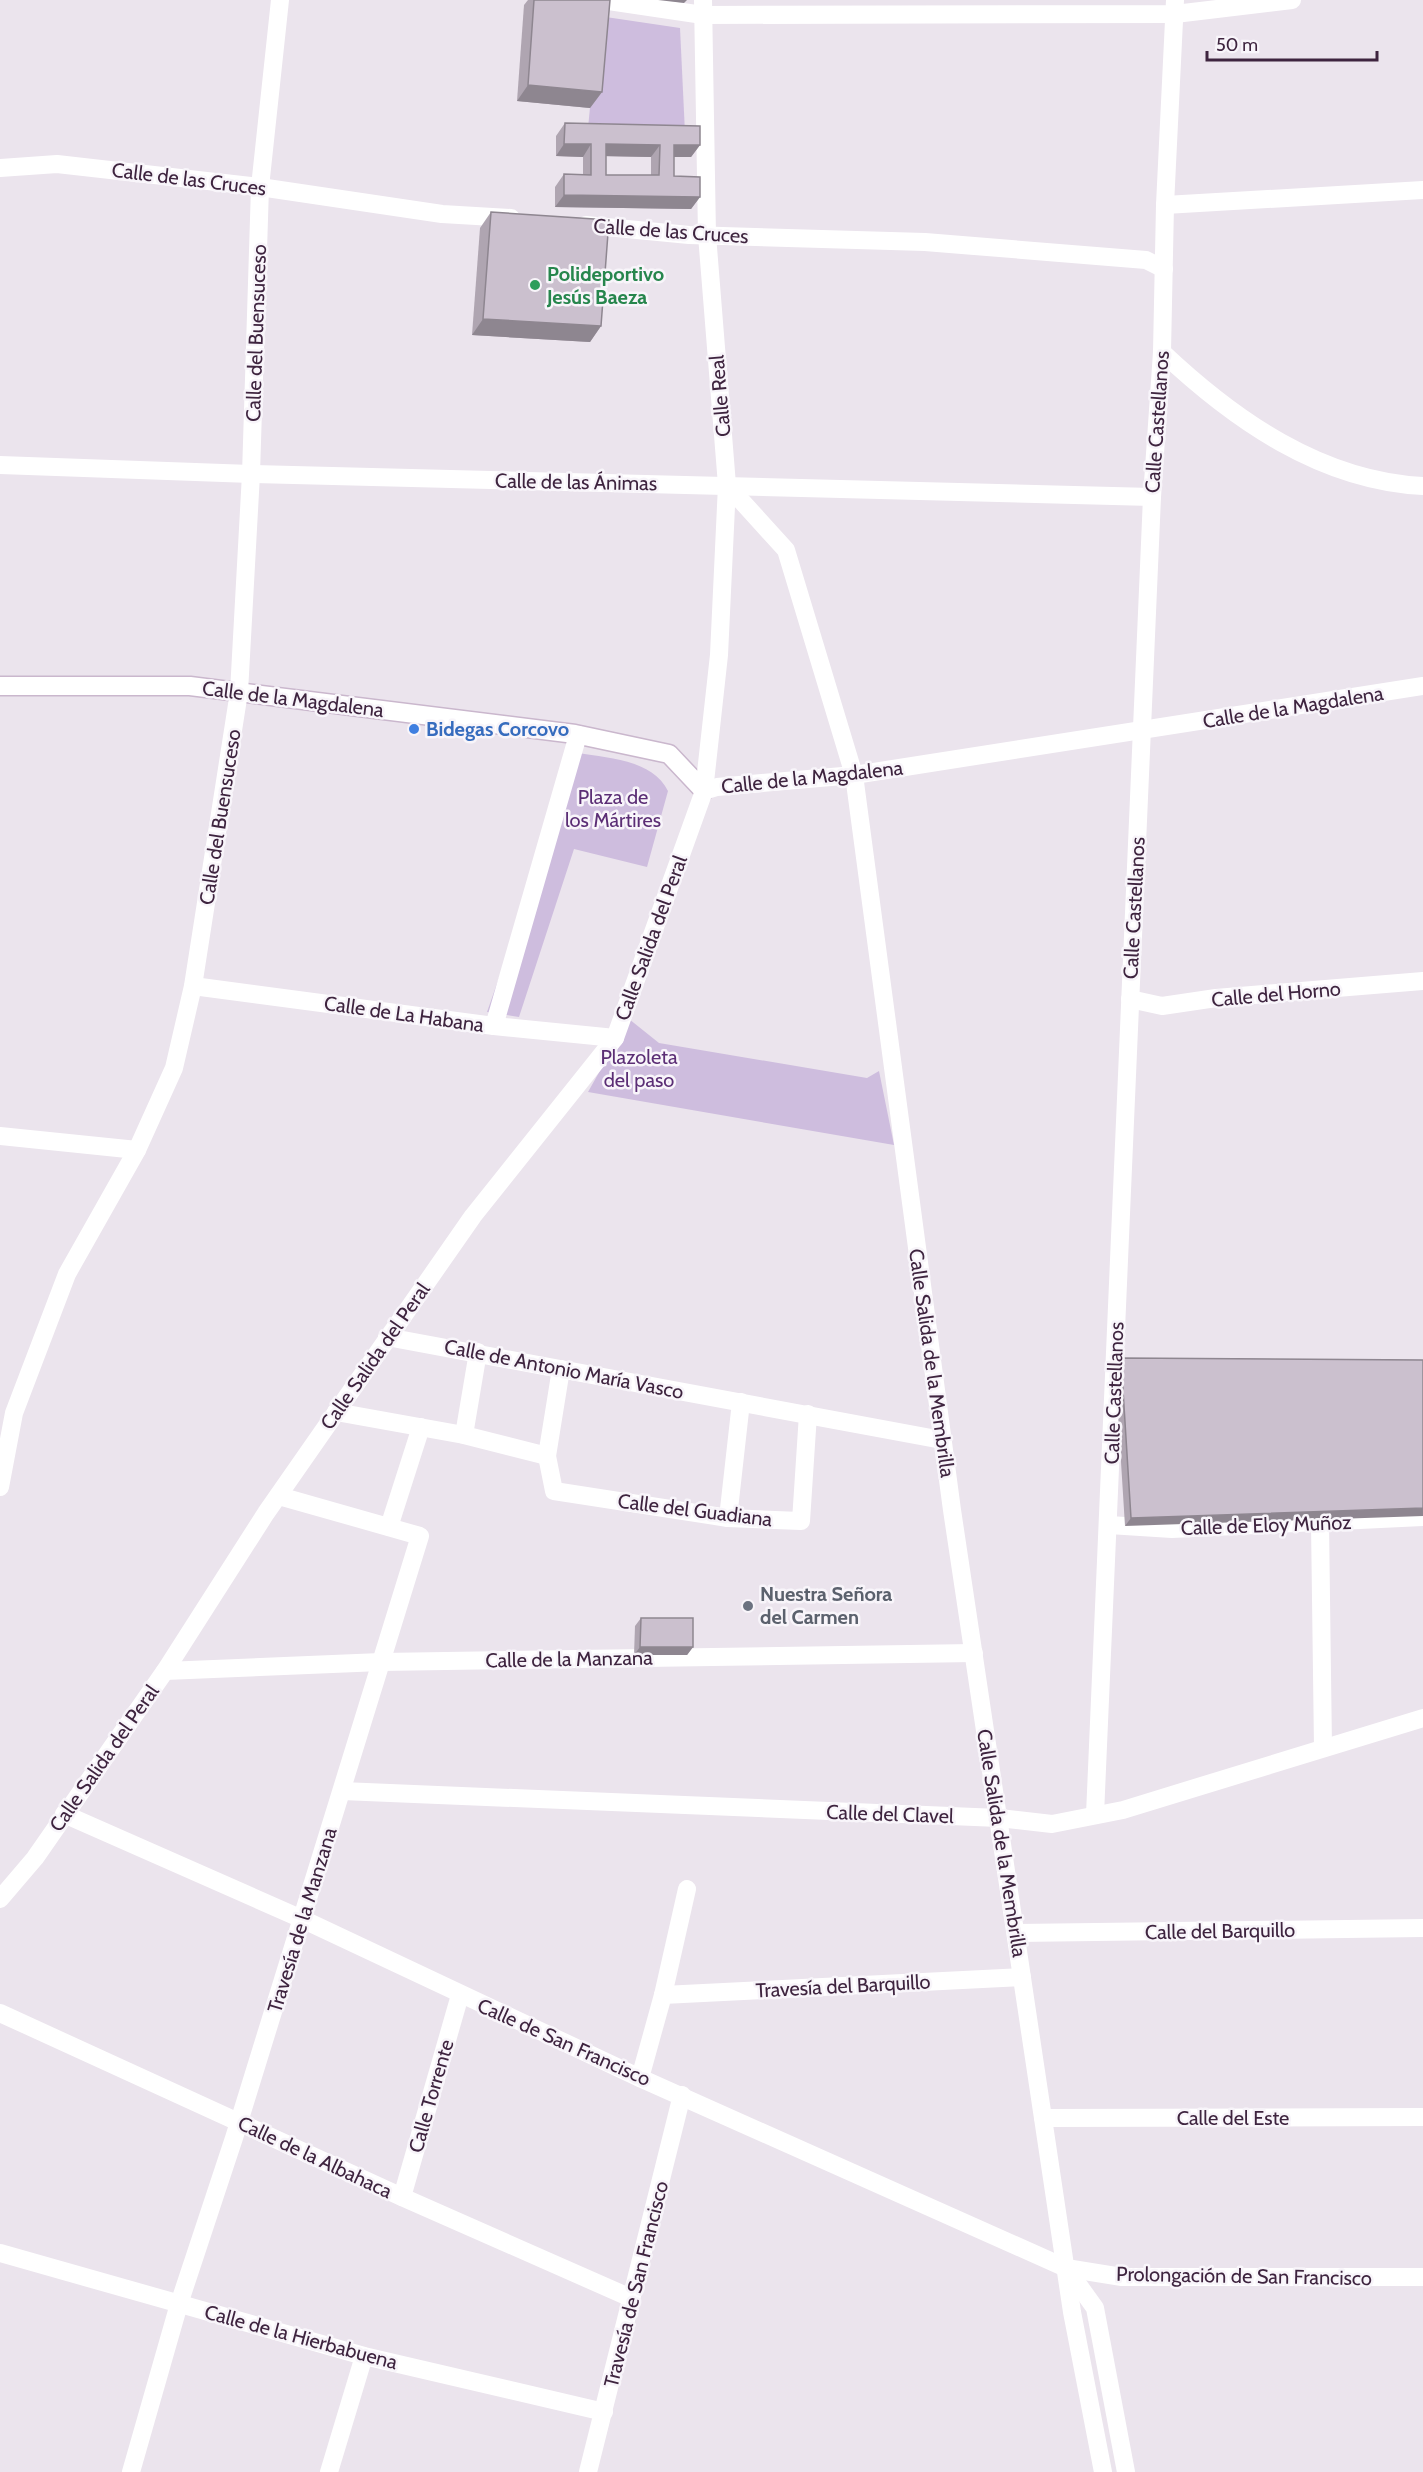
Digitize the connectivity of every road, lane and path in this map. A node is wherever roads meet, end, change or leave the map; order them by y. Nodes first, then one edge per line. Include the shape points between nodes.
1 (280, 0) edge
2 (602, 0) edge
3 (1292, 0) edge
4 (1175, 7) edge
5 (703, 8) edge
6 (0, 168) edge
7 (260, 187) junction
8 (1423, 190) edge
9 (1165, 206) junction
10 (529, 219) edge
11 (564, 223) edge
12 (707, 235) junction
13 (1164, 269) junction
14 (1162, 352) junction
15 (0, 465) edge
16 (251, 474) junction
17 (728, 485) junction
18 (1423, 486) edge
19 (1152, 497) junction
20 (0, 686) edge
21 (1423, 687) edge
22 (239, 692) junction
23 (1144, 730) junction
24 (578, 735) junction
25 (854, 775) junction
26 (704, 791) junction
27 (1423, 981) edge
28 (194, 986) junction
29 (1130, 999) junction
30 (494, 1026) junction
31 (615, 1038) junction
32 (0, 1136) edge
33 (137, 1150) junction
34 (387, 1337) junction
35 (478, 1352) junction
36 (561, 1369) junction
37 (741, 1402) junction
38 (7, 1411) edge
39 (336, 1412) junction
40 (808, 1414) junction
41 (421, 1427) junction
42 (464, 1435) junction
43 (942, 1440) junction
44 (547, 1456) junction
45 (0, 1487) edge
46 (279, 1496) junction
47 (1423, 1517) edge
48 (728, 1518) junction
49 (1320, 1523) junction
50 (1109, 1525) junction
51 (389, 1527) junction
52 (974, 1653) junction
53 (381, 1662) junction
54 (165, 1671) junction
55 (1423, 1718) edge
56 (1323, 1748) junction
57 (342, 1791) junction
58 (63, 1814) junction
59 (1095, 1815) junction
60 (999, 1818) junction
61 (687, 1889) dead end
62 (0, 1899) edge
63 (302, 1919) junction
64 (1423, 1928) edge
65 (1017, 1933) junction
66 (1022, 1977) junction
67 (460, 1995) junction
68 (663, 1995) junction
69 (0, 2013) edge
70 (640, 2078) junction
71 (682, 2095) junction
72 (1423, 2117) edge
73 (1043, 2118) junction
74 (239, 2121) junction
75 (402, 2197) junction
76 (0, 2253) edge
77 (1066, 2268) junction
78 (1423, 2277) edge
79 (631, 2298) junction
80 (179, 2304) junction
81 (364, 2356) junction
82 (604, 2412) junction
83 (131, 2472) edge
84 (329, 2472) edge
85 (588, 2472) edge
86 (1102, 2472) edge
87 (1126, 2472) edge

1 - 7 street, Calle del Buensuceso
2 - 5 street
3 - 4 street
4 - 5 street
4 - 9 street, Calle Castellanos
5 - 12 street, Calle Real
6 - 7 street, Calle de las Cruces via 57,164
7 - 10 street, Calle de las Cruces via 442,214
7 - 16 street, Calle del Buensuceso
8 - 9 street
9 - 13 street, Calle Castellanos
11 - 12 street, Calle de las Cruces
12 - 13 street, Calle de las Cruces via 925,242 1146,260
12 - 17 street, Calle Real
13 - 14 street, Calle Castellanos
14 - 18 street via 1186,375 1264,433 1309,459 1358,478
14 - 19 street, Calle Castellanos
15 - 16 street, Calle de las Ánimas
16 - 17 street, Calle de las Ánimas
16 - 22 street, Calle del Buensuceso
17 - 19 street, Calle de las Ánimas
17 - 25 street, Calle Salida de la Membrilla via 786,550
17 - 26 street, Calle Real via 719,655
19 - 23 street, Calle Castellanos
20 - 22 street, Calle de la Magdalena via 190,686
21 - 23 street, Calle de la Magdalena
22 - 24 street, Calle de la Magdalena
22 - 28 street, Calle del Buensuceso
23 - 25 street, Calle de la Magdalena
23 - 29 street, Calle Castellanos
24 - 26 street, Calle de la Magdalena via 669,753
24 - 30 street
25 - 26 street, Calle de la Magdalena
25 - 43 street, Calle Salida de la Membrilla
26 - 31 street, Calle Salida del Peral
27 - 29 street, Calle del Horno via 1162,1006
28 - 30 street, Calle de La Habana
28 - 33 street, Calle del Buensuceso via 174,1068
29 - 50 street, Calle Castellanos
30 - 31 street, Calle de La Habana
31 - 34 street, Calle Salida del Peral via 474,1216
32 - 33 street
33 - 38 street, Calle del Buensuceso via 67,1274
34 - 35 street, Calle de Antonio María Vasco
34 - 39 street, Calle Salida del Peral
35 - 36 street, Calle de Antonio María Vasco
35 - 42 street
36 - 37 street, Calle de Antonio María Vasco
36 - 44 street
37 - 40 street, Calle de Antonio María Vasco
37 - 48 street
38 - 45 street, Calle del Buensuceso
39 - 41 street
39 - 46 street, Calle Salida del Peral
40 - 43 street, Calle de Antonio María Vasco
40 - 48 street, Calle del Guadiana via 801,1521
41 - 42 street
41 - 51 street
42 - 44 street
43 - 52 street, Calle Salida de la Membrilla
44 - 48 street, Calle del Guadiana via 554,1491
46 - 51 street
46 - 54 street, Calle Salida del Peral
47 - 49 street, Calle de Eloy Muñoz
49 - 50 street, Calle de Eloy Muñoz via 1172,1529
49 - 56 street
50 - 59 street, Calle Castellanos
51 - 53 street, Travesía de la Manzana via 420,1536
52 - 53 street, Calle de la Manzana
52 - 60 street, Calle Salida de la Membrilla
53 - 54 street, Calle de la Manzana
53 - 57 street, Travesía de la Manzana
54 - 58 street, Calle Salida del Peral
55 - 56 street, Calle del Clavel
56 - 59 street, Calle del Clavel via 1123,1810
57 - 60 street, Calle del Clavel
57 - 63 street, Travesía de la Manzana
58 - 62 street, Calle Salida del Peral via 35,1858
58 - 63 street, Calle de San Francisco
59 - 60 street, Calle del Clavel via 1052,1824
60 - 65 street, Calle Salida de la Membrilla
61 - 68 street
63 - 67 street, Calle de San Francisco
63 - 74 street, Travesía de la Manzana
64 - 65 street, Calle del Barquillo
65 - 66 street, Calle Salida de la Membrilla
66 - 68 street, Travesía del Barquillo
66 - 73 street, Calle Salida de la Membrilla
67 - 70 street, Calle de San Francisco
67 - 75 street, Calle Torrente
68 - 70 street
69 - 74 street, Calle de la Albahaca
70 - 71 street, Calle de San Francisco
71 - 77 street, Calle de San Francisco
71 - 79 street, Travesía de San Francisco
72 - 73 street, Calle del Este
73 - 77 street, Calle Salida de la Membrilla
74 - 75 street, Calle de la Albahaca
74 - 80 street, Travesía de la Manzana
75 - 79 street, Calle de la Albahaca
76 - 80 street, Calle de la Hierbabuena
77 - 78 street, Prolongación de San Francisco via 1122,2277
77 - 86 street, Calle Salida de la Membrilla
77 - 87 street, Calle Salida de la Membrilla via 1095,2307
79 - 82 street, Travesía de San Francisco
80 - 81 street, Calle de la Hierbabuena
80 - 83 street, Travesía de la Manzana
81 - 82 street, Calle de la Hierbabuena
81 - 84 street
82 - 85 street, Travesía de San Francisco

